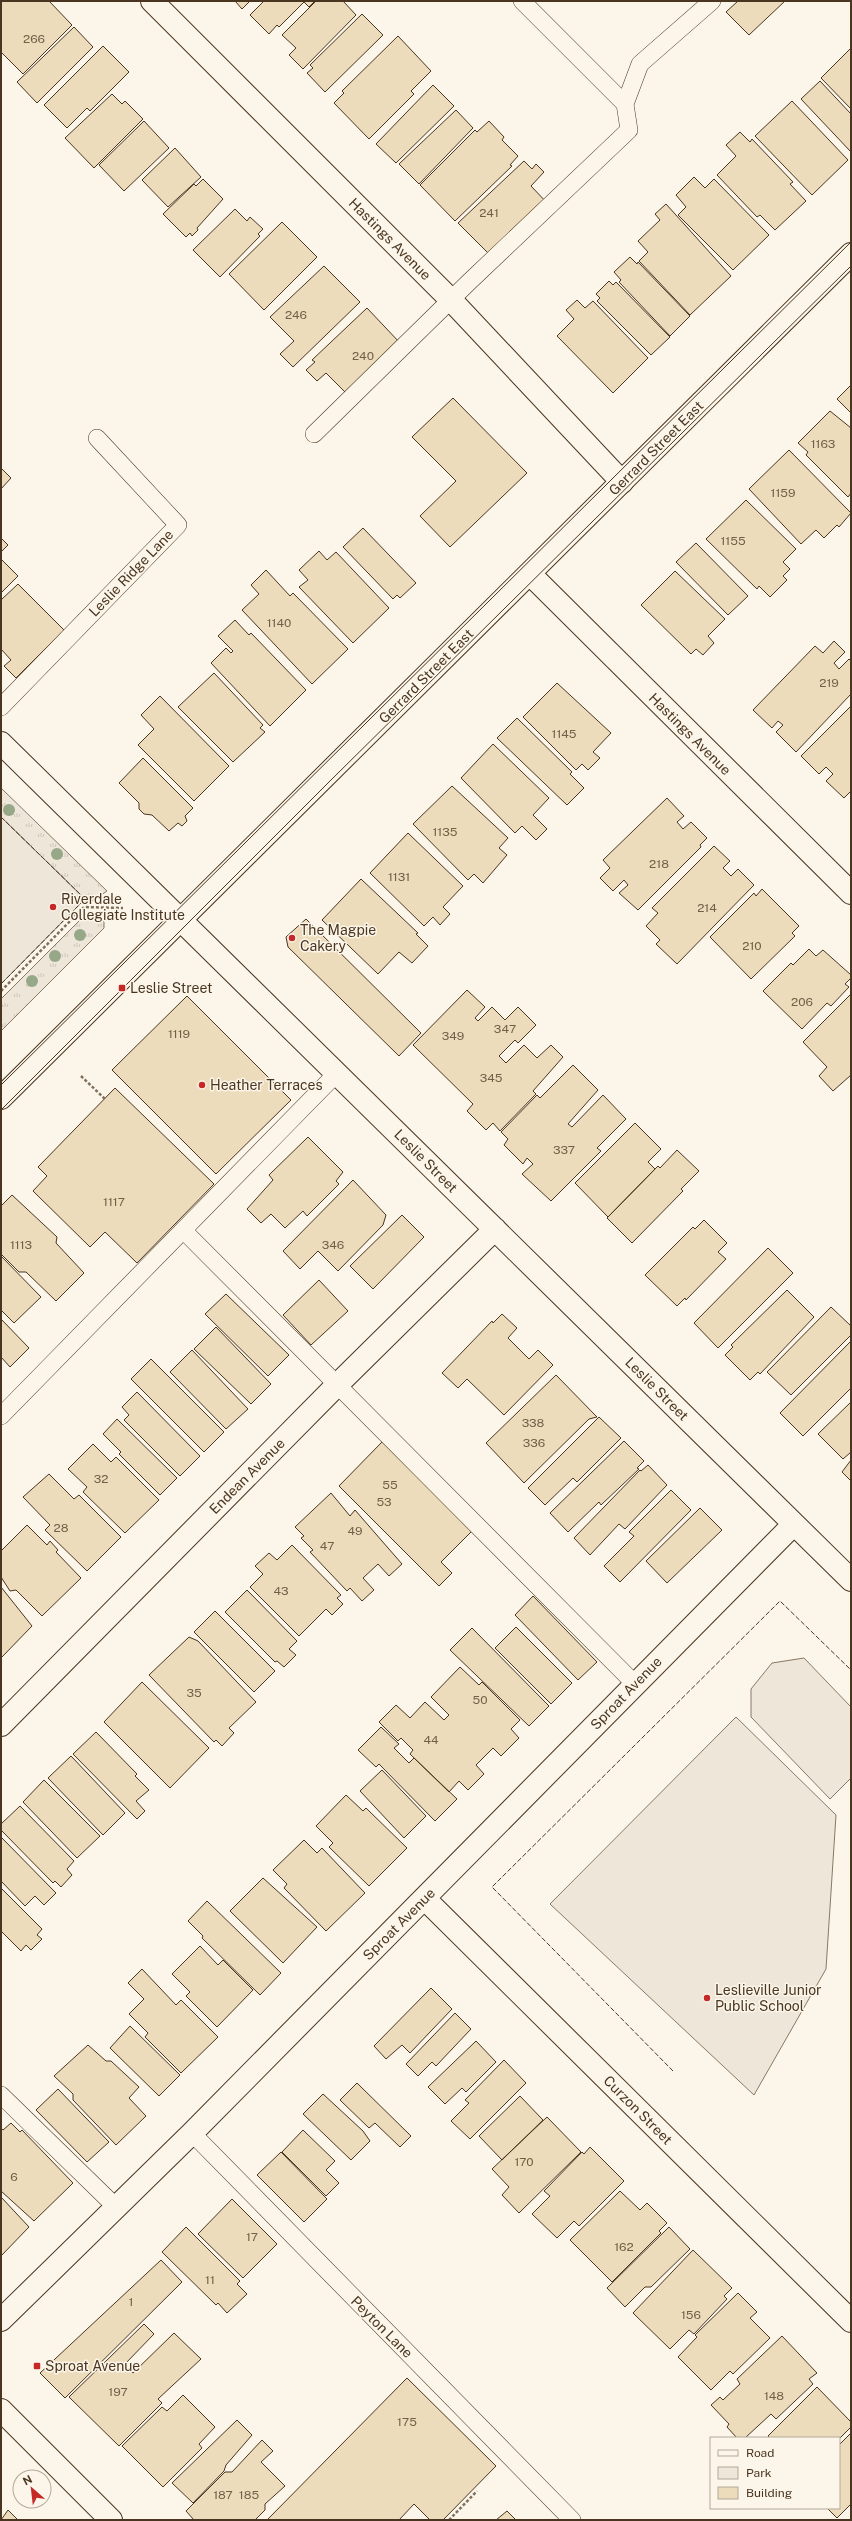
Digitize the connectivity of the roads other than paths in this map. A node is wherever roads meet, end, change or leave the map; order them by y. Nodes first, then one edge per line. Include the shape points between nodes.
1 (152, 1) edge
2 (522, 1) edge
3 (712, 1) edge
4 (625, 104) junction
5 (851, 254) edge
6 (452, 301) junction
7 (314, 434) dead end
8 (97, 438) dead end
9 (622, 482) junction
10 (530, 574) junction
11 (1, 707) edge
12 (1, 743) edge
13 (851, 894) edge
14 (180, 918) junction
15 (336, 1073) junction
16 (1, 1098) edge
17 (495, 1229) junction
18 (183, 1230) junction
19 (338, 1384) junction
20 (1, 1416) edge
21 (794, 1524) junction
22 (851, 1580) edge
23 (635, 1684) junction
24 (1, 1725) edge
25 (425, 1898) junction
26 (1, 2095) edge
27 (192, 2133) junction
28 (117, 2208) junction
29 (1, 2320) edge
30 (851, 2321) edge
31 (1, 2410) edge
32 (111, 2520) edge
33 (572, 2520) edge

1 - 6 street, Hastings Avenue
2 - 4 lane
3 - 4 lane via 640,64
4 - 6 lane via 628,130
5 - 9 street, Gerrard Street East
6 - 7 lane
6 - 9 street, Hastings Avenue
8 - 11 lane, Leslie Ridge Lane via 178,525
9 - 10 street, Gerrard Street East
10 - 13 street, Hastings Avenue
10 - 14 street, Gerrard Street East
12 - 14 street, Leslie Street
14 - 15 street, Leslie Street
14 - 16 street, Gerrard Street East
15 - 17 street, Leslie Street
15 - 18 lane
17 - 19 street, Endean Avenue
17 - 21 street, Leslie Street
18 - 19 lane
18 - 20 lane
19 - 23 lane
19 - 24 street, Endean Avenue
21 - 22 street, Leslie Street
21 - 23 street, Sproat Avenue
23 - 25 street, Sproat Avenue
25 - 27 street, Sproat Avenue
25 - 30 street, Curzon Street
26 - 28 lane
27 - 28 street, Sproat Avenue
27 - 33 lane, Peyton Lane
28 - 29 street, Sproat Avenue
31 - 32 street

